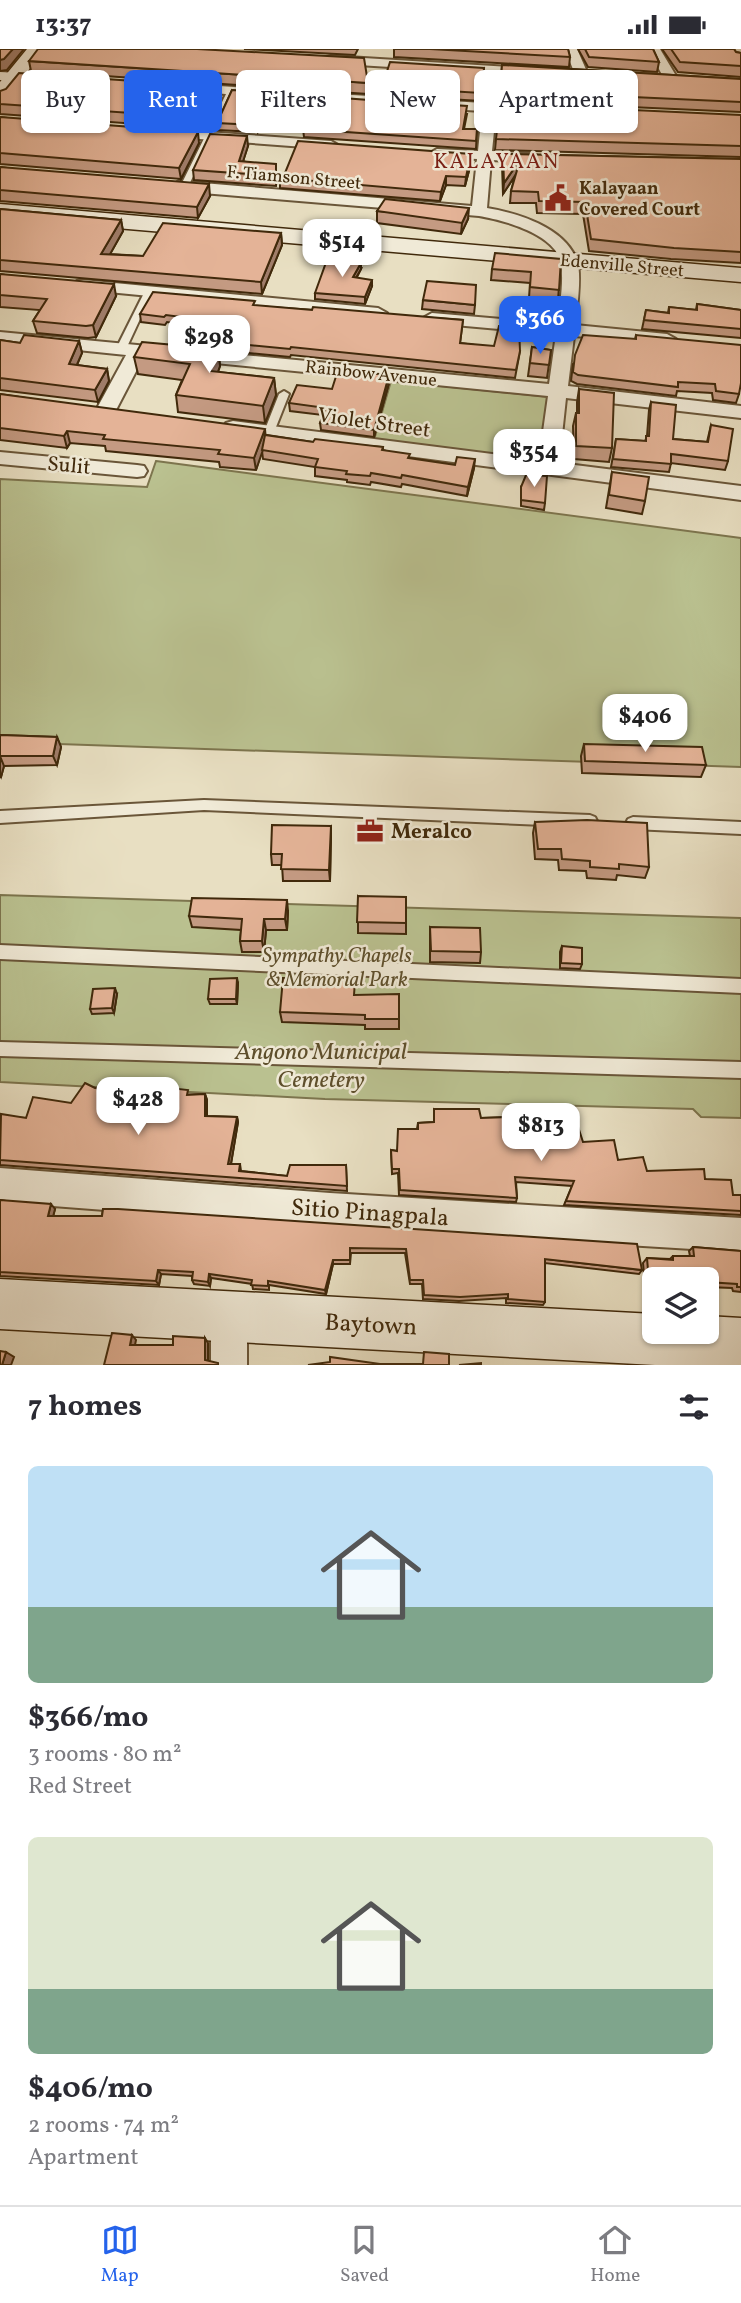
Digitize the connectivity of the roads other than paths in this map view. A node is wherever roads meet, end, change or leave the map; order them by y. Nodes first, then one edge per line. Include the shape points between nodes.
1 (36, 49) edge
2 (384, 49) edge
3 (570, 49) edge
4 (654, 49) edge
5 (314, 59) edge
6 (378, 62) junction
7 (493, 70) edge
8 (573, 70) edge
9 (7, 76) edge
10 (671, 79) edge
11 (222, 90) edge
12 (230, 91) junction
13 (236, 91) edge
14 (0, 94) edge
15 (351, 99) edge
16 (474, 107) edge
17 (164, 133) edge
18 (485, 133) edge
19 (209, 137) junction
20 (346, 146) edge
21 (428, 152) edge
22 (483, 156) junction
23 (546, 158) edge
24 (157, 184) edge
25 (184, 187) junction
26 (0, 211) edge
27 (479, 211) junction
28 (569, 261) junction
29 (741, 275) edge
30 (68, 284) edge
31 (149, 291) junction
32 (565, 330) junction
33 (0, 337) edge
34 (687, 341) edge
35 (129, 350) junction
36 (559, 391) junction
37 (285, 394) dead end
38 (741, 412) edge
39 (133, 414) edge
40 (215, 424) edge
41 (269, 432) junction
42 (0, 458) edge
43 (548, 469) junction
44 (137, 471) dead end
45 (741, 493) edge
46 (0, 817) edge
47 (741, 828) edge
48 (0, 952) edge
49 (741, 986) edge
50 (0, 1049) edge
51 (741, 1070) edge
52 (0, 1185) edge
53 (741, 1235) edge
54 (0, 1304) edge
55 (229, 1316) junction
56 (741, 1344) edge
57 (229, 1365) edge

1 - 9 street
2 - 6 street
3 - 8 street
4 - 10 street
5 - 6 street
6 - 7 street via 470,63
9 - 14 street
11 - 12 street
12 - 13 street
12 - 19 lane
15 - 16 street
17 - 19 street
18 - 22 street
19 - 20 street
19 - 25 lane
21 - 22 street
22 - 23 street
22 - 27 street
24 - 25 street, F. Tiamson Street
25 - 27 street, F. Tiamson Street
26 - 28 street, Edenville Street
27 - 28 street, F. Tiamson Street via 534,226
28 - 29 street, Edenville Street
28 - 32 street
30 - 31 street
31 - 32 street
31 - 35 lane
32 - 34 street
32 - 36 street
33 - 35 street, Rainbow Avenue
35 - 36 street, Rainbow Avenue
35 - 39 street via 100,409
36 - 38 street, Rainbow Avenue
36 - 43 street
37 - 41 lane
40 - 41 street, Violet Street
41 - 43 street, Violet Street
42 - 44 street, Sulit
43 - 45 street, Violet Street
46 - 47 lane via 204,805
48 - 49 lane
50 - 51 lane
52 - 53 street, Sitio Pinagpala
54 - 55 street, Baytown
55 - 56 street, Baytown
55 - 57 street

